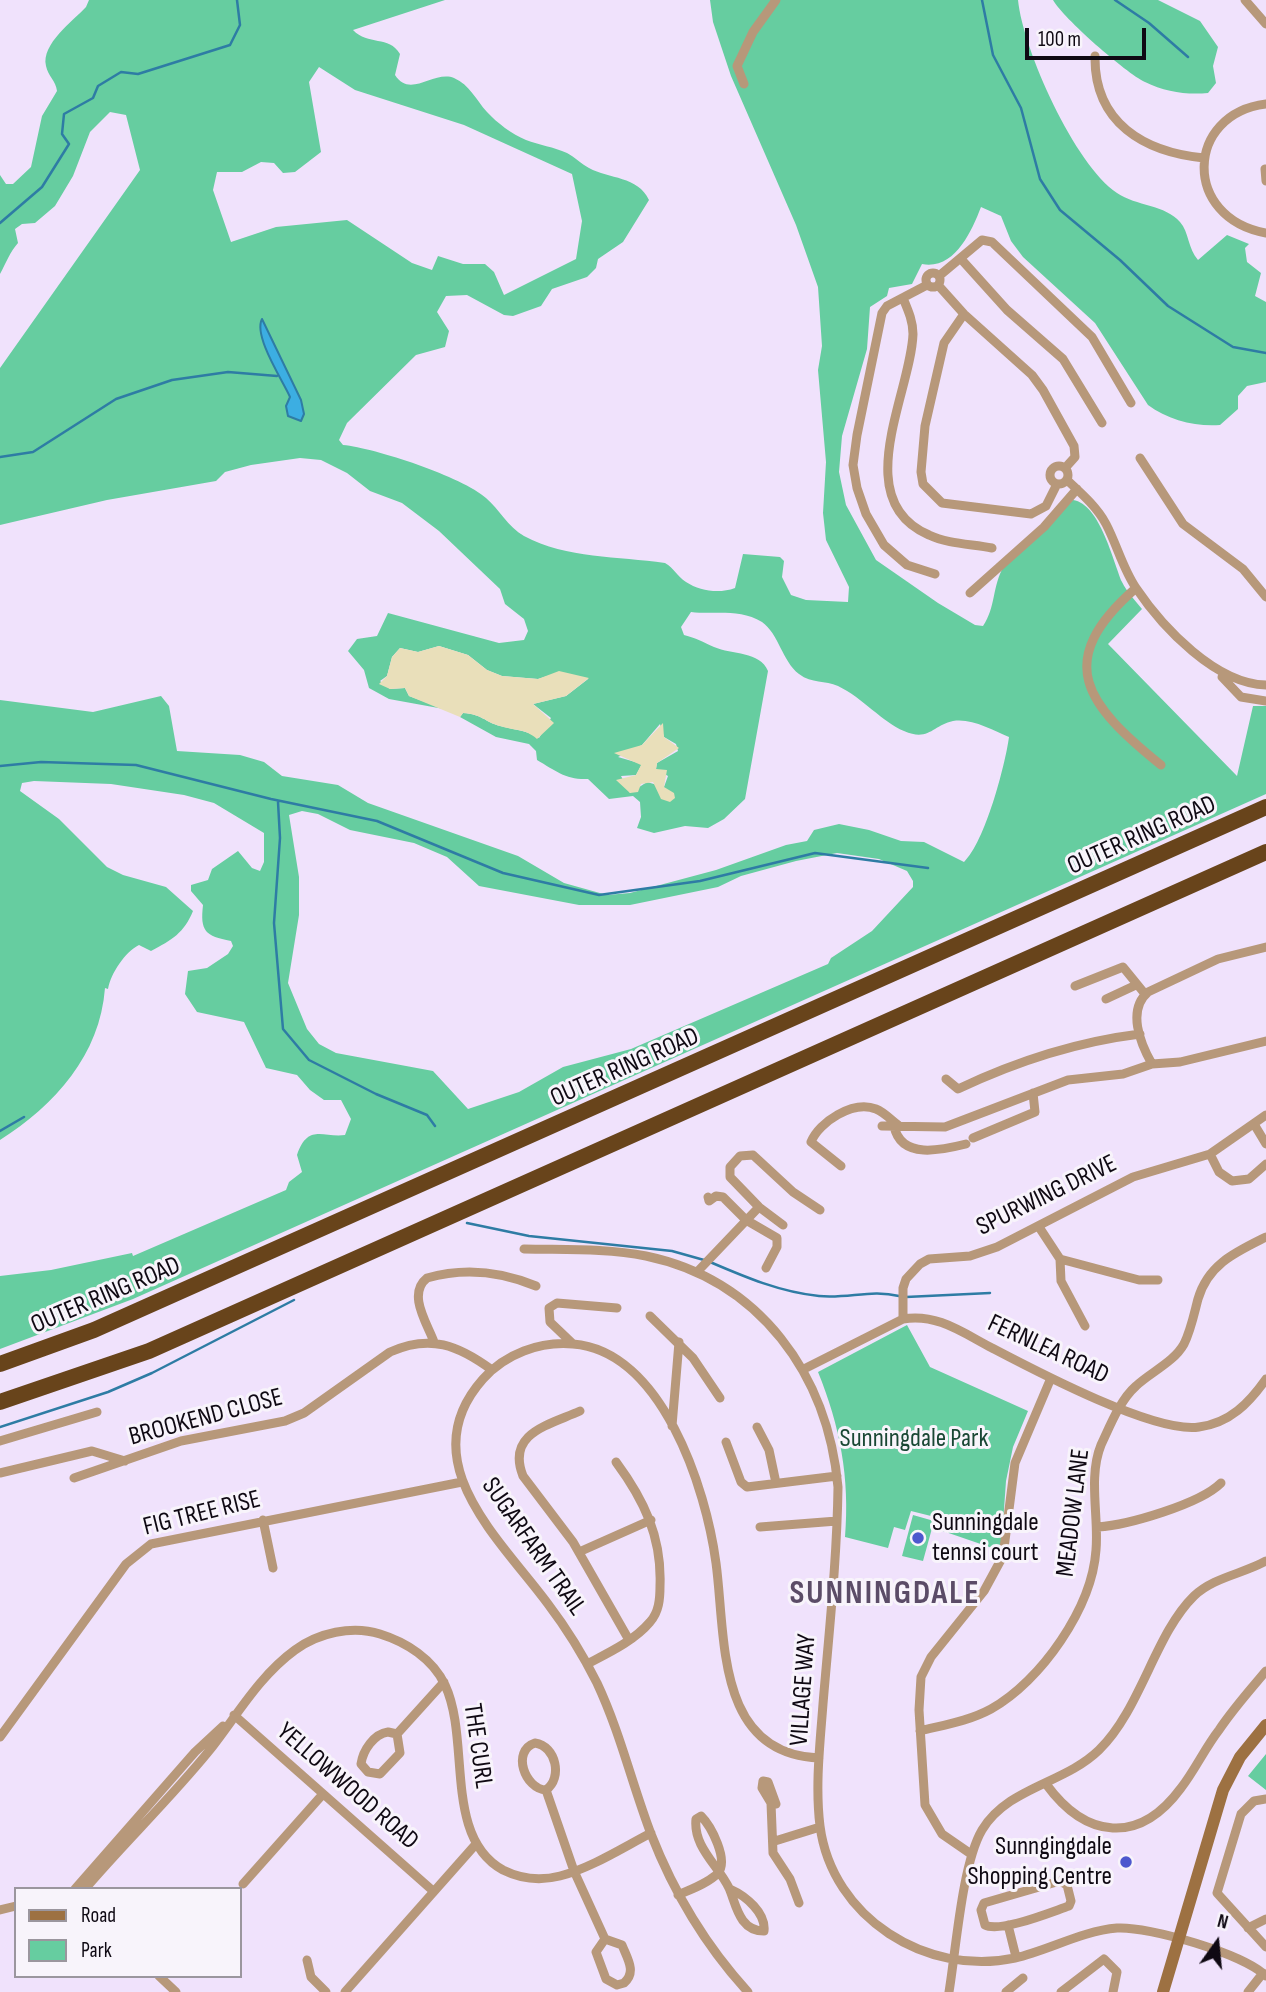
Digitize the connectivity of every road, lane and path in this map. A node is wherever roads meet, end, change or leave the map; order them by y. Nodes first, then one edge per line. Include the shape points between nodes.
1 (776, 0) edge
2 (1245, 0) edge
3 (1266, 24) edge
4 (1095, 55) dead end
5 (744, 84) dead end
6 (1266, 104) edge
7 (1204, 158) junction
8 (1265, 169) edge
9 (1266, 181) edge
10 (1266, 233) edge
11 (961, 259) junction
12 (939, 281) junction
13 (903, 298) junction
14 (964, 314) junction
15 (1131, 403) dead end
16 (1102, 423) dead end
17 (1140, 458) dead end
18 (1066, 467) junction
19 (1067, 480) junction
20 (1057, 484) junction
21 (1077, 489) junction
22 (992, 548) dead end
23 (935, 574) dead end
24 (1136, 588) junction
25 (970, 593) dead end
26 (1266, 597) edge
27 (1216, 670) junction
28 (1266, 685) edge
29 (1266, 701) edge
30 (1161, 765) dead end
31 (1266, 807) edge
32 (1266, 852) edge
33 (1266, 947) edge
34 (1136, 985) junction
35 (1075, 986) dead end
36 (1145, 994) junction
37 (1106, 999) dead end
38 (1140, 1034) junction
39 (1266, 1041) edge
40 (1152, 1064) junction
41 (946, 1079) dead end
42 (1034, 1093) junction
43 (1266, 1115) edge
44 (1254, 1125) junction
45 (881, 1126) dead end
46 (897, 1126) junction
47 (1266, 1144) edge
48 (1210, 1154) junction
49 (1266, 1164) edge
50 (841, 1166) dead end
51 (708, 1197) dead end
52 (760, 1207) junction
53 (820, 1210) dead end
54 (746, 1220) junction
55 (783, 1225) dead end
56 (1039, 1227) junction
57 (1266, 1237) edge
58 (524, 1249) dead end
59 (1060, 1259) junction
60 (765, 1268) dead end
61 (698, 1271) junction
62 (1158, 1280) dead end
63 (536, 1286) dead end
64 (617, 1308) dead end
65 (650, 1317) dead end
66 (903, 1318) junction
67 (1085, 1326) dead end
68 (434, 1342) junction
69 (679, 1342) junction
70 (572, 1343) junction
71 (0, 1364) edge
72 (804, 1368) junction
73 (492, 1370) junction
74 (1051, 1378) junction
75 (1266, 1379) edge
76 (720, 1398) dead end
77 (0, 1402) edge
78 (1121, 1408) junction
79 (580, 1411) dead end
80 (97, 1412) dead end
81 (672, 1426) junction
82 (757, 1427) dead end
83 (0, 1441) edge
84 (726, 1442) dead end
85 (125, 1461) junction
86 (616, 1462) dead end
87 (0, 1473) edge
88 (837, 1476) junction
89 (74, 1478) dead end
90 (462, 1482) junction
91 (776, 1483) junction
92 (1221, 1483) dead end
93 (263, 1520) junction
94 (651, 1520) junction
95 (838, 1521) junction
96 (760, 1527) dead end
97 (1098, 1527) junction
98 (579, 1552) junction
99 (1266, 1561) edge
100 (272, 1568) dead end
101 (629, 1640) junction
102 (587, 1664) junction
103 (1266, 1671) edge
104 (444, 1682) junction
105 (232, 1718) junction
106 (1266, 1725) edge
107 (920, 1731) junction
108 (397, 1734) junction
109 (0, 1737) edge
110 (819, 1758) junction
111 (1046, 1784) junction
112 (546, 1790) junction
113 (323, 1794) junction
114 (1266, 1799) edge
115 (820, 1827) junction
116 (651, 1833) junction
117 (778, 1841) junction
118 (476, 1844) junction
119 (971, 1854) junction
120 (575, 1871) junction
121 (718, 1873) junction
122 (243, 1884) dead end
123 (77, 1887) edge
124 (87, 1887) edge
125 (730, 1889) junction
126 (432, 1890) junction
127 (678, 1895) junction
128 (799, 1903) dead end
129 (1266, 1919) edge
130 (1008, 1925) junction
131 (1248, 1928) junction
132 (605, 1939) junction
133 (1178, 1940) junction
134 (1266, 1947) edge
135 (1016, 1957) junction
136 (307, 1960) dead end
137 (955, 1960) junction
138 (1264, 1975) edge
139 (161, 1978) edge
140 (1023, 1978) dead end
141 (176, 1992) edge
142 (326, 1992) edge
143 (345, 1992) edge
144 (746, 1992) edge
145 (949, 1992) edge
146 (1006, 1992) edge
147 (1061, 1992) edge
148 (1113, 1992) edge
149 (1163, 1992) edge
150 (1248, 1992) edge

1 - 5 street via 753,32 737,66
2 - 3 street
4 - 7 street via 1097,82 1118,122 1154,148
6 - 7 street via 1226,120
7 - 10 street via 1208,190 1222,214 1239,226
8 - 9 street
11 - 12 street
11 - 15 street via 982,240 992,243 1092,337
11 - 16 street via 998,301 1063,359
12 - 13 street
12 - 14 street
13 - 22 street via 913,333 889,445 889,485 900,510 921,531
13 - 23 street via 882,313 853,464 866,514 884,545 907,565
14 - 18 street via 1043,390 1074,446 1075,457
14 - 20 street via 944,343 925,426 923,484 942,503 1031,514 1046,506
17 - 26 street via 1183,524 1243,569
18 - 19 street
18 - 20 street via 1058,465 1051,471
19 - 20 street
19 - 21 street
21 - 24 street via 1105,522
21 - 25 street via 1044,527
24 - 27 street
24 - 30 street via 1092,636 1086,668 1103,712
27 - 28 street via 1232,679
27 - 29 street via 1241,697
31 - 71 highway, OUTER RING ROAD via 94,1329
32 - 77 highway via 149,1351
33 - 36 street via 1218,959
34 - 35 street via 1124,967
34 - 36 street
34 - 37 street
36 - 38 street via 1136,1017
38 - 40 street
38 - 41 street via 1060,1048 956,1089
39 - 40 street via 1180,1062
40 - 42 street via 1123,1074 1068,1080
42 - 46 street via 945,1127
42 - 46 street via 1035,1112 941,1150 911,1148 898,1139
43 - 44 street, SPURWING DRIVE
44 - 47 street
44 - 48 street, SPURWING DRIVE
45 - 46 street
46 - 50 street via 879,1110 864,1106 815,1130 811,1142
48 - 49 street via 1220,1172 1232,1181 1249,1180
48 - 56 street, SPURWING DRIVE via 1133,1177
51 - 54 street via 709,1201 723,1197
52 - 53 street via 730,1177 730,1167 740,1156 760,1159 793,1192
52 - 54 street
52 - 55 street
54 - 60 street via 777,1238
54 - 61 street
56 - 59 street
56 - 66 street, SPURWING DRIVE via 983,1253 920,1264 903,1288
57 - 78 street, MEADOW LANE via 1214,1269 1202,1287 1182,1347 1136,1386
58 - 61 street, VILLAGE WAY via 643,1255
59 - 62 street via 1139,1280
59 - 67 street via 1061,1281
61 - 72 street, VILLAGE WAY via 755,1312
63 - 68 street via 494,1272 427,1278 419,1289 419,1304
64 - 70 street via 557,1303 549,1308 550,1322
65 - 69 street
66 - 72 street
66 - 74 street, FERNLEA ROAD via 940,1321
68 - 73 street, BROOKEND CLOSE via 463,1350
68 - 85 street, BROOKEND CLOSE via 390,1352 304,1413 285,1421 181,1441
69 - 76 street
69 - 81 street
70 - 73 street, SUGARFARM TRAIL via 526,1350
70 - 81 street, SUGARFARM TRAIL via 602,1351 633,1369
72 - 88 street, VILLAGE WAY via 827,1423
73 - 90 street, SUGARFARM TRAIL via 470,1397 458,1429
74 - 78 street, FERNLEA ROAD
74 - 107 street via 1015,1463 1003,1556 984,1591 925,1667 919,1695
75 - 78 street, FERNLEA ROAD via 1241,1410 1198,1428 1172,1427
78 - 97 street, MEADOW LANE via 1097,1458
79 - 98 street via 529,1435 518,1454 523,1476
80 - 83 street
81 - 110 street, SUGARFARM TRAIL via 704,1509 716,1560 725,1659 738,1706 754,1728 777,1747 796,1756
82 - 91 street via 769,1450
84 - 91 street via 744,1486
85 - 87 street via 92,1451
85 - 89 street, BROOKEND CLOSE
86 - 94 street via 639,1492
88 - 91 street
88 - 95 street, VILLAGE WAY
90 - 93 street, FIG TREE RISE
90 - 102 street, SUGARFARM TRAIL via 475,1511 549,1604
92 - 97 street via 1208,1493 1132,1522
93 - 100 street
93 - 109 street, FIG TREE RISE via 166,1540 137,1552
94 - 98 street
94 - 101 street via 660,1558 659,1601 649,1624
95 - 96 street
95 - 110 street, VILLAGE WAY
97 - 107 street, MEADOW LANE via 1084,1600 1065,1636 1046,1658 992,1709
98 - 101 street
99 - 111 street via 1194,1596 1109,1738 1083,1763
101 - 102 street
102 - 116 street, SUGARFARM TRAIL via 610,1714
103 - 111 street via 1172,1800 1132,1826 1112,1831 1092,1824
104 - 105 street, THE CURL via 423,1657 393,1638 338,1632 294,1651
104 - 108 street
104 - 118 street, THE CURL via 456,1727 467,1819
105 - 113 street, YELLOWWOOD ROAD
105 - 123 street, THE CURL via 195,1752
105 - 124 street, THE CURL
106 - 133 main road via 1240,1756 1223,1790
107 - 119 street via 925,1805 942,1834
108 - 108 street via 401,1747 395,1759 380,1774 368,1772 361,1763 364,1753 381,1733
110 - 115 street, VILLAGE WAY
111 - 119 street via 1001,1807 982,1830
112 - 112 street via 529,1783 522,1761 525,1749 535,1743 551,1751 557,1773
112 - 120 street
113 - 122 street
113 - 126 street, YELLOWWOOD ROAD
114 - 131 street via 1254,1801 1241,1814 1217,1889 1218,1897
115 - 117 street
115 - 137 street, VILLAGE WAY via 838,1879 870,1919 917,1950
116 - 120 street, THE CURL
116 - 127 street, SUGARFARM TRAIL
117 - 117 street via 771,1803 761,1785 763,1781 774,1796
117 - 128 street via 773,1853 790,1878
118 - 120 street, THE CURL via 510,1874 541,1880
118 - 126 street
119 - 137 street
120 - 132 street
121 - 121 street via 698,1834 698,1817 706,1822 719,1849
121 - 125 street
121 - 127 street
125 - 125 street via 752,1904 764,1931 741,1918
126 - 143 street
127 - 144 street, SUGARFARM TRAIL via 706,1942
129 - 131 street
130 - 130 street via 987,1927 981,1905 1060,1881 1067,1885 1069,1906
130 - 135 street
131 - 134 street
132 - 132 street via 622,1945 631,1969 624,1983 606,1979 596,1952
133 - 135 street, VILLAGE WAY via 1117,1928
133 - 138 street, VILLAGE WAY via 1231,1955
133 - 149 main road
135 - 137 street, VILLAGE WAY
136 - 142 street via 311,1977
137 - 145 street
138 - 150 street
139 - 141 street
140 - 146 street
147 - 148 street via 1104,1959 1117,1972

